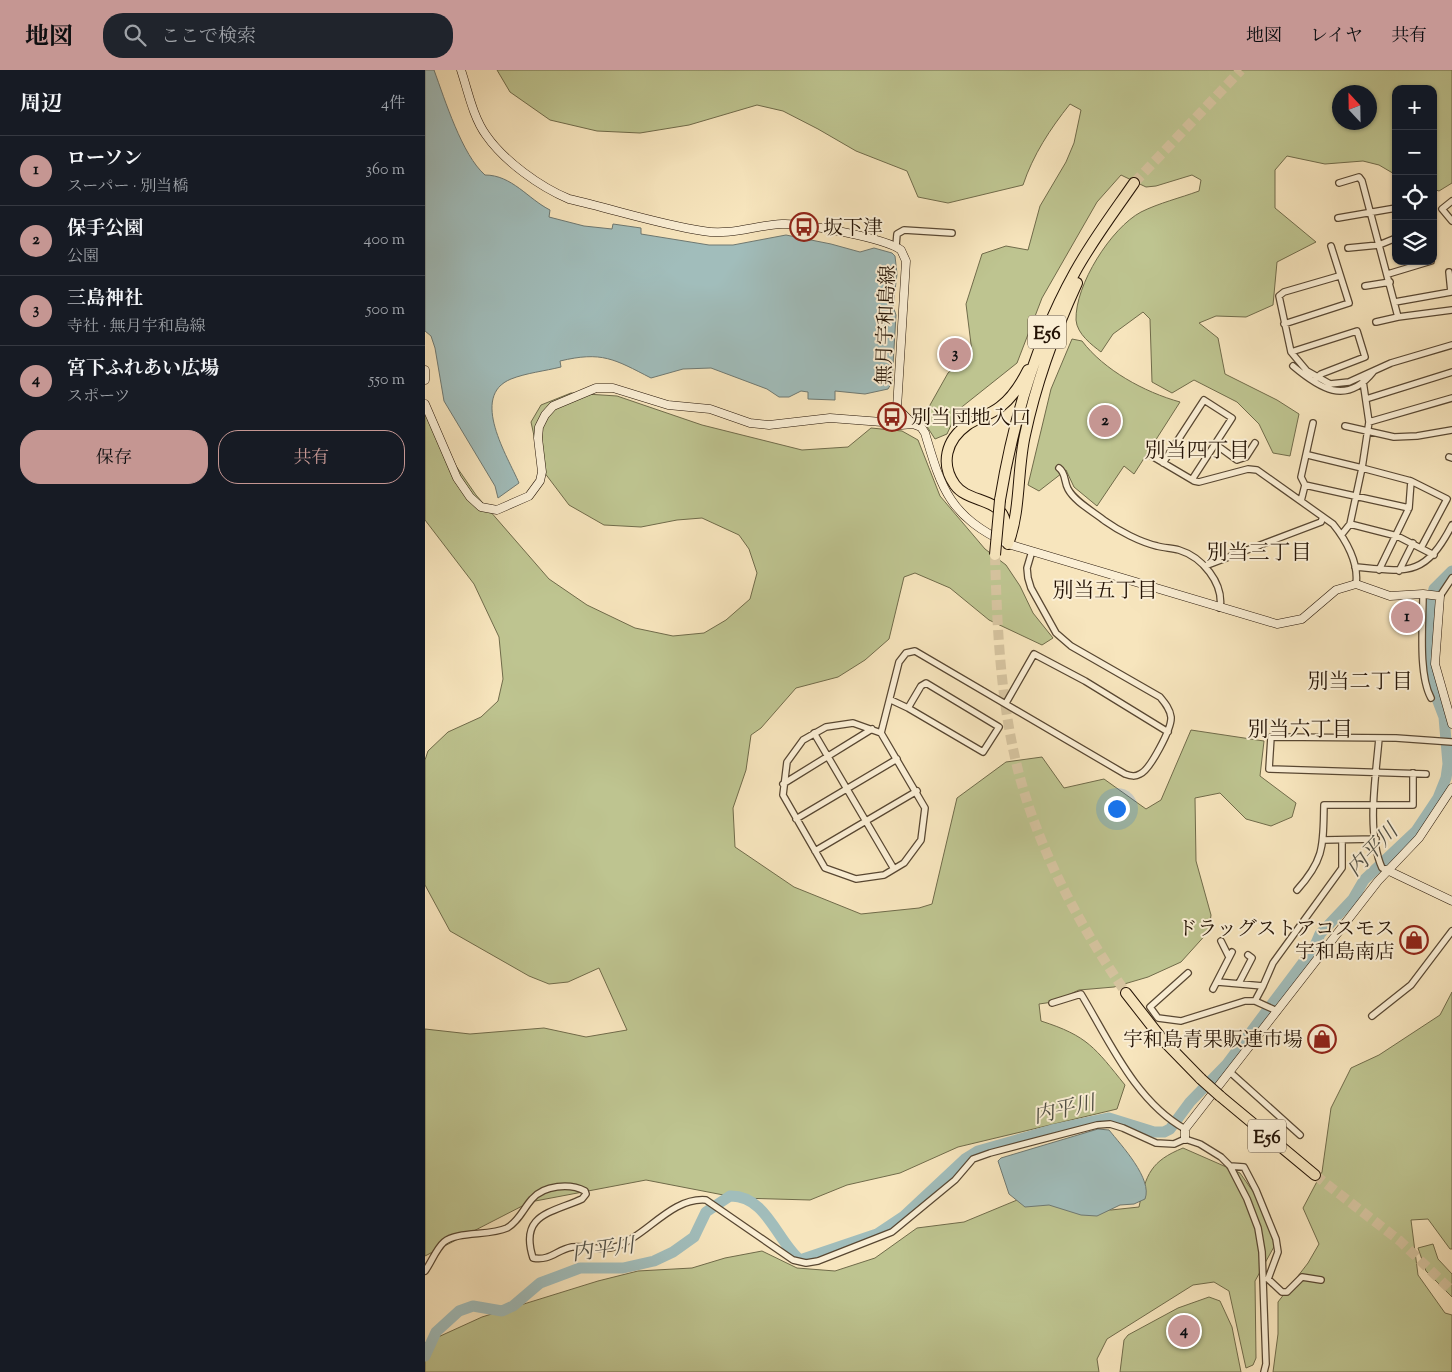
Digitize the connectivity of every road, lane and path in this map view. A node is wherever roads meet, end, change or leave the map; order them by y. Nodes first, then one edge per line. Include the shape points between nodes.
1 (461, 70) edge
2 (1134, 183) tunnel mouth
3 (1339, 183) dead end
4 (1452, 202) edge
5 (1392, 209) edge
6 (1370, 214) junction
7 (1338, 218) dead end
8 (1452, 221) edge
9 (1104, 225) junction
10 (952, 233) dead end
11 (1392, 240) edge
12 (1379, 245) junction
13 (896, 246) junction
14 (1331, 246) dead end
15 (1349, 248) dead end
16 (1420, 265) edge
17 (1449, 272) dead end
18 (1388, 274) junction
19 (1339, 276) junction
20 (1389, 282) junction
21 (1365, 286) dead end
22 (1395, 302) junction
23 (1452, 310) edge
24 (1398, 317) junction
25 (1376, 322) dead end
26 (1284, 324) junction
27 (1045, 336) junction
28 (1452, 345) edge
29 (1291, 352) junction
30 (1293, 366) dead end
31 (1376, 368) junction
32 (425, 370) edge
33 (1452, 372) edge
34 (1316, 378) junction
35 (425, 380) edge
36 (1363, 382) junction
37 (1452, 398) edge
38 (1366, 399) junction
39 (425, 404) edge
40 (897, 408) junction
41 (887, 420) junction
42 (1369, 422) junction
43 (1313, 423) dead end
44 (913, 424) junction
45 (1345, 426) dead end
46 (1369, 430) junction
47 (1452, 430) edge
48 (1255, 443) dead end
49 (1215, 444) junction
50 (1150, 455) dead end
51 (1308, 455) junction
52 (1163, 463) junction
53 (1059, 468) dead end
54 (1361, 468) junction
55 (1194, 481) junction
56 (1411, 481) junction
57 (1305, 485) junction
58 (1355, 496) junction
59 (1301, 501) junction
60 (1409, 508) junction
61 (1323, 516) junction
62 (1350, 524) junction
63 (1452, 525) edge
64 (1342, 534) junction
65 (1397, 536) junction
66 (1413, 542) junction
67 (1008, 544) junction
68 (1422, 546) junction
69 (1032, 551) junction
70 (1434, 554) junction
71 (995, 555) tunnel mouth
72 (1205, 566) junction
73 (1355, 567) junction
74 (1379, 570) junction
75 (1399, 571) junction
76 (1452, 578) edge
77 (1356, 584) junction
78 (1425, 594) junction
79 (1438, 596) junction
80 (1220, 608) junction
81 (1431, 698) dead end
82 (891, 700) junction
83 (1006, 703) junction
84 (909, 708) junction
85 (1452, 724) edge
86 (872, 729) junction
87 (1168, 732) junction
88 (814, 733) junction
89 (881, 733) junction
90 (1379, 738) junction
91 (1451, 742) edge
92 (827, 756) junction
93 (897, 759) junction
94 (1376, 772) junction
95 (1413, 773) junction
96 (1426, 774) dead end
97 (783, 784) junction
98 (1452, 788) edge
99 (846, 789) junction
100 (917, 791) junction
101 (1374, 806) junction
102 (796, 819) junction
103 (866, 821) junction
104 (1376, 839) junction
105 (1323, 840) junction
106 (1342, 840) junction
107 (815, 851) junction
108 (894, 869) junction
109 (1385, 869) junction
110 (1297, 890) dead end
111 (1452, 902) edge
112 (1452, 930) edge
113 (1221, 941) dead end
114 (1248, 955) dead end
115 (1188, 973) dead end
116 (1218, 982) junction
117 (1239, 983) junction
118 (1263, 986) junction
119 (1213, 989) dead end
120 (1127, 993) tunnel mouth
121 (1051, 1002) dead end
122 (1258, 1003) junction
123 (1274, 1009) junction
124 (1372, 1016) dead end
125 (1230, 1072) junction
126 (1183, 1128) junction
127 (1300, 1135) dead end
128 (1185, 1139) junction
129 (1230, 1166) junction
130 (1315, 1175) tunnel mouth
131 (425, 1271) edge
132 (1321, 1280) dead end
133 (1264, 1372) edge

1 - 13 street, 無月宇和島線 via 485,135 528,176 549,191 569,199 703,231 728,232 793,224
2 - 9 highway, E56
3 - 6 street via 1362,180
4 - 8 street via 1442,209
5 - 6 street
6 - 7 street
6 - 12 street
9 - 27 highway, E56 via 1075,273
9 - 67 highway via 1047,357 1025,434
10 - 13 street via 904,230 897,234
11 - 12 street
12 - 15 street
12 - 18 street
13 - 40 street, 無月宇和島線 via 906,261
14 - 19 street
16 - 18 street
17 - 22 street via 1451,292
18 - 20 street
19 - 26 street via 1279,296
19 - 26 street via 1349,303
20 - 21 street
20 - 22 street
22 - 24 street
23 - 24 street
24 - 25 street
26 - 29 street
27 - 67 highway via 1012,397 957,433 946,455 950,478 957,488 999,510 1004,518
27 - 71 highway, E56, bridge via 1018,414 1000,500
28 - 31 street
29 - 34 street via 1299,364
29 - 34 street via 1357,331 1365,357
30 - 36 street via 1309,380 1330,391
31 - 34 street via 1338,384
31 - 36 street
32 - 35 street
33 - 38 street
36 - 38 street
37 - 42 street
38 - 42 street
39 - 41 street via 457,478 481,507 497,510 529,496 540,481 538,438 545,415 553,406 595,388 613,388 668,405 710,409 751,423 769,425 831,418 864,422
40 - 41 street, 無月宇和島線
40 - 44 street
41 - 44 street via 901,425
42 - 46 street
43 - 51 street
44 - 67 street via 925,434 941,484 954,506 990,536
45 - 46 street
46 - 47 street via 1404,437
46 - 54 street
48 - 49 street via 1246,457 1237,460
49 - 52 street via 1232,418 1204,400
49 - 55 street
50 - 52 street
51 - 54 street
51 - 57 street via 1301,477
52 - 55 street
53 - 72 street via 1071,493 1110,524 1155,546 1191,555
54 - 56 street
54 - 58 street
55 - 59 street via 1248,469 1257,470
56 - 60 street
56 - 68 street via 1447,499
57 - 58 street
57 - 59 street
58 - 60 street
58 - 62 street
59 - 61 street
60 - 65 street
61 - 64 street
61 - 72 street via 1321,522
62 - 64 street
62 - 65 street
63 - 70 street
64 - 73 street
65 - 66 street
65 - 74 street
66 - 68 street
66 - 75 street
67 - 69 street
68 - 70 street
69 - 80 street
69 - 87 street via 1027,568 1031,588 1056,633 1071,646 1160,697 1171,715
70 - 75 street via 1417,567
72 - 80 street via 1221,598
73 - 74 street
73 - 77 street
74 - 75 street
76 - 79 street
77 - 78 street via 1390,596
77 - 80 street via 1336,590 1311,613 1289,622 1268,622
78 - 79 street
78 - 81 street via 1423,668
79 - 85 street via 1435,664
82 - 83 street via 901,657 915,651
82 - 84 street
82 - 89 street
83 - 87 street via 1125,774 1134,776 1144,772
83 - 87 street via 1034,654
84 - 84 street via 926,683 999,727 983,752
86 - 88 street via 853,723 826,727
86 - 89 street
86 - 92 street
88 - 92 street
88 - 97 street via 803,740 787,762
89 - 93 street
90 - 91 street
90 - 94 street
90 - 94 street via 1271,737 1269,769
92 - 97 street
92 - 99 street
93 - 99 street
93 - 100 street
94 - 95 street
94 - 101 street
95 - 96 street
95 - 101 street via 1413,805
97 - 102 street via 783,795
98 - 109 street via 1419,838
99 - 102 street
99 - 103 street
100 - 103 street
100 - 108 street via 925,808 921,840 904,863
101 - 104 street
101 - 105 street via 1323,805
102 - 107 street
103 - 107 street
103 - 108 street
104 - 106 street
104 - 109 street via 1378,859
105 - 106 street
105 - 110 street via 1320,858
106 - 118 street via 1342,868 1273,963
107 - 108 street via 825,868 857,879 884,875
109 - 111 street
109 - 123 street
112 - 124 street via 1411,985
113 - 116 street via 1231,955
114 - 117 street via 1252,958
115 - 122 street via 1149,1007 1158,1018 1181,1021 1245,1001
116 - 117 street
116 - 119 street
117 - 118 street
118 - 122 street
120 - 130 highway, E56, bridge via 1162,1039 1201,1079
121 - 126 street via 1081,994 1135,1083 1159,1109
122 - 123 street
123 - 125 street
125 - 126 street
125 - 127 street
126 - 128 street
128 - 129 street via 1200,1144
128 - 131 street via 1174,1144 1156,1143 1109,1124 990,1153 973,1159 955,1180 892,1232 806,1263 793,1260 705,1200 690,1201 630,1241 617,1246 602,1250 573,1247 543,1260 533,1258 530,1237 534,1222 539,1216 582,1199 585,1194 580,1188 565,1186 533,1198 519,1218 501,1230 444,1242
129 - 132 street via 1244,1167 1276,1238 1278,1252 1268,1280 1282,1292 1287,1292 1301,1278
129 - 133 street via 1258,1228 1262,1252

